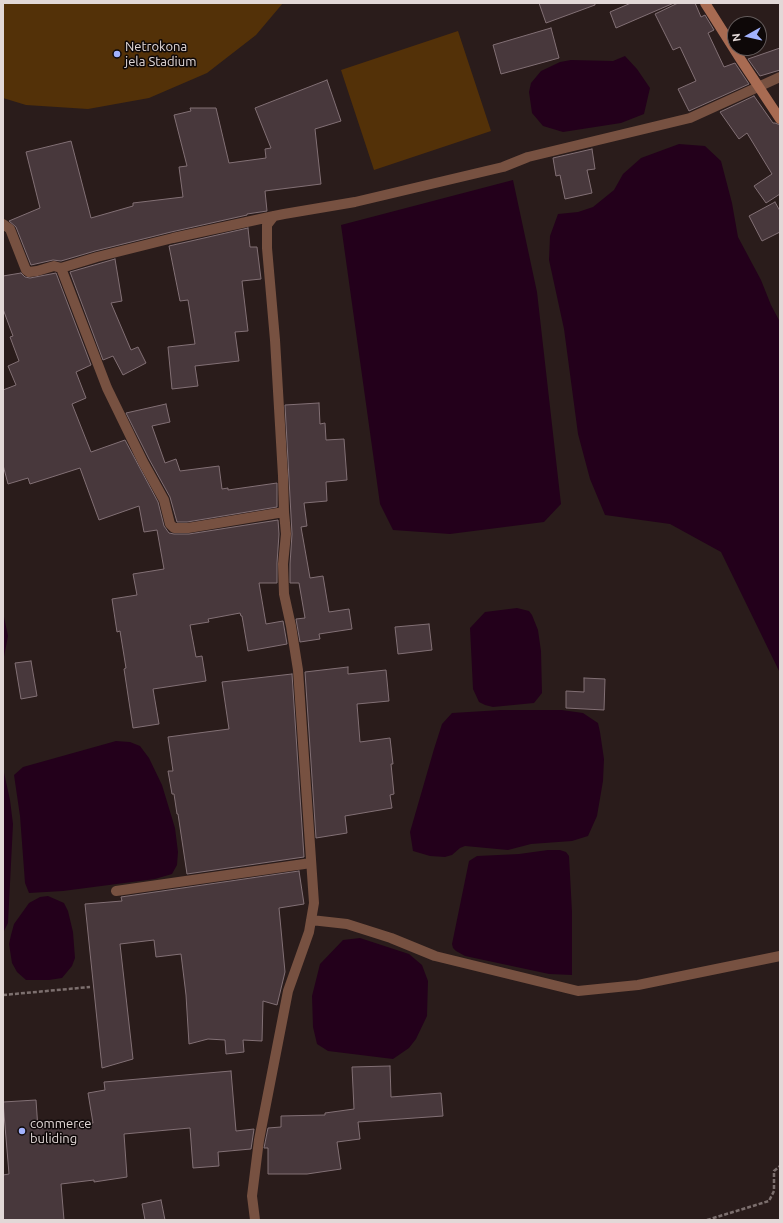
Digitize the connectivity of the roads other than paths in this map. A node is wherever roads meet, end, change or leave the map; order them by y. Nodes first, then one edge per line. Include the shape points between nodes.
1 (706, 3) edge
2 (780, 77) edge
3 (758, 86) junction
4 (780, 119) edge
5 (274, 216) junction
6 (3, 224) edge
7 (61, 268) junction
8 (284, 512) junction
9 (312, 863) junction
10 (116, 891) dead end
11 (311, 920) junction
12 (780, 956) edge
13 (255, 1220) edge

1 - 3 street
2 - 3 street
3 - 4 street
3 - 5 street via 690,118 528,156 496,169 354,202
5 - 7 street via 173,238
5 - 8 street via 267,225 267,248 275,340
6 - 7 street via 10,229 26,270 37,271 54,266
7 - 8 street via 107,388 164,500 170,524 174,528 188,528
8 - 9 street via 284,594 298,670
9 - 10 street
9 - 11 street via 314,903
11 - 12 street via 347,924 435,956 578,991 638,985
11 - 13 street via 288,991 259,1140 252,1196

